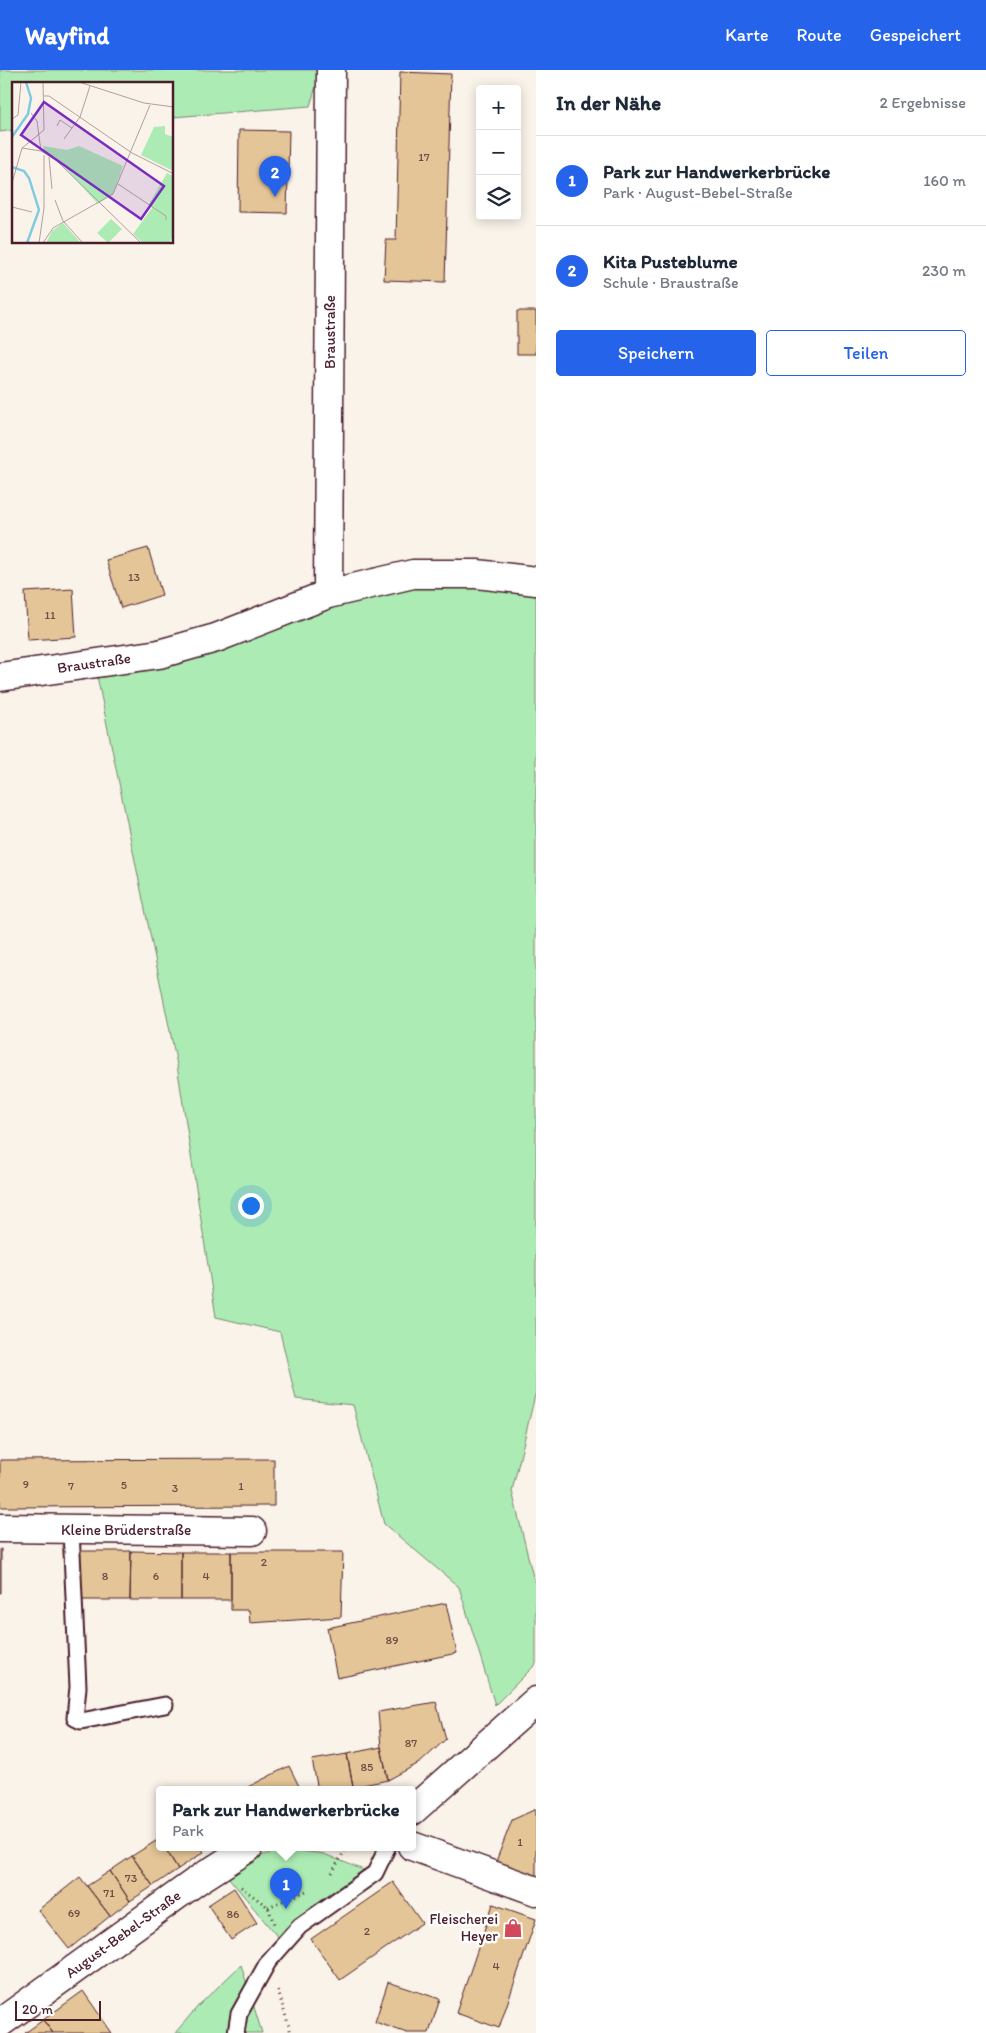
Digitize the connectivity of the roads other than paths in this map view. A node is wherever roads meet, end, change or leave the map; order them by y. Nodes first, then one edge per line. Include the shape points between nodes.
1 (331, 70) edge
2 (536, 581) edge
3 (328, 594) junction
4 (0, 677) edge
5 (0, 1528) edge
6 (71, 1530) junction
7 (252, 1531) dead end
8 (536, 1700) edge
9 (165, 1705) dead end
10 (416, 1806) edge
11 (416, 1847) edge
12 (243, 1851) edge
13 (386, 1851) edge
14 (536, 1892) edge
15 (0, 2023) edge
16 (236, 2033) edge

1 - 3 street, Braustraße
2 - 3 street, Braustraße via 477,574 413,574
3 - 4 street, Braustraße via 216,638 159,654
5 - 6 street, Kleine Brüderstraße
6 - 7 street, Kleine Brüderstraße
6 - 9 lane via 78,1687 75,1718 81,1721
8 - 10 street
11 - 14 street
12 - 15 street, August-Bebel-Straße
13 - 16 lane via 375,1873 300,1926 268,1962 239,2014

